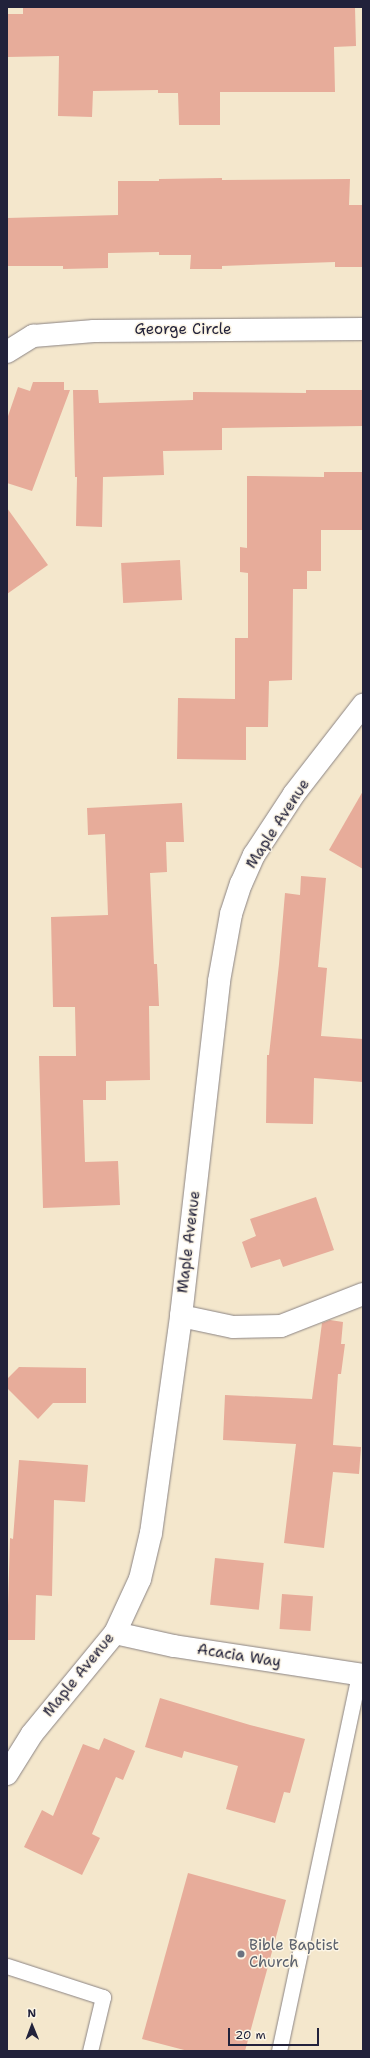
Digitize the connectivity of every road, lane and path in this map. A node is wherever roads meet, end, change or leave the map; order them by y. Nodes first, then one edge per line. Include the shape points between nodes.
1 (363, 329) edge
2 (7, 352) edge
3 (363, 705) edge
4 (363, 1294) edge
5 (181, 1316) junction
6 (115, 1633) junction
7 (361, 1675) edge
8 (7, 1774) edge
9 (7, 1966) edge
10 (90, 2051) edge
11 (279, 2051) edge

1 - 2 street, George Circle via 94,331 33,336
3 - 5 street, Maple Avenue via 294,794 254,855 231,914 219,981
4 - 5 street via 281,1326 233,1327
5 - 6 street, Maple Avenue via 151,1534 140,1579
6 - 7 street, Acacia Way via 174,1646
6 - 8 street, Maple Avenue via 32,1734
7 - 11 lane
9 - 10 lane via 103,1997

